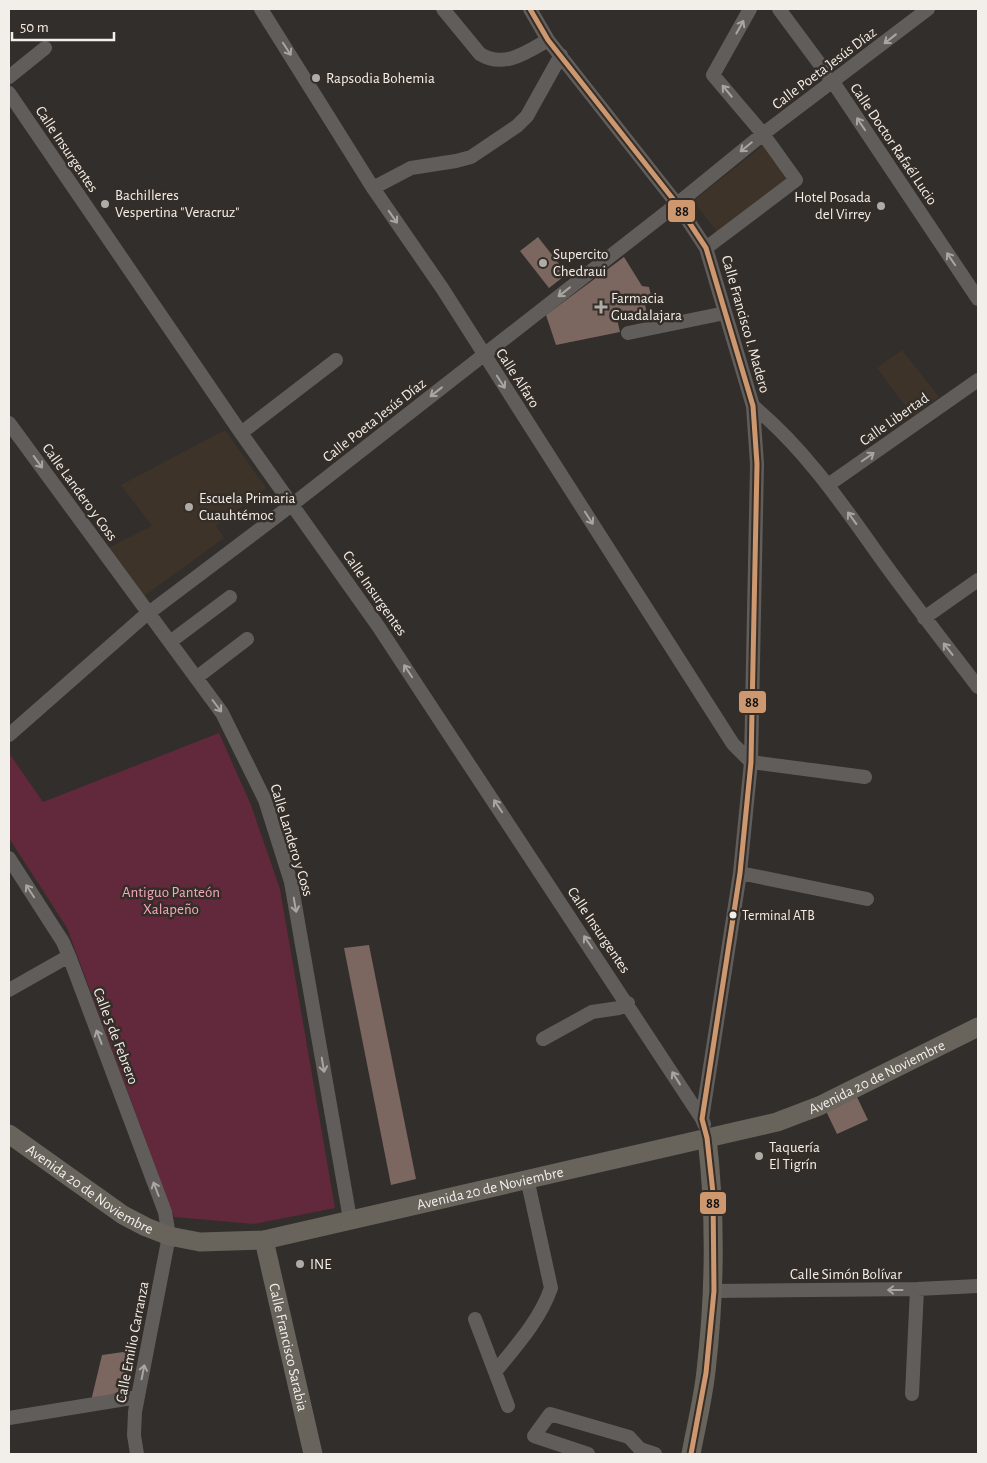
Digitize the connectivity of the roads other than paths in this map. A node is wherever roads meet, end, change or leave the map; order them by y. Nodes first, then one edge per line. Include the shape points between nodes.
1 (261, 9) edge
2 (443, 9) edge
3 (530, 9) edge
4 (750, 9) edge
5 (779, 9) edge
6 (928, 9) edge
7 (548, 40) junction
8 (45, 48) dead end
9 (561, 55) junction
10 (9, 77) edge
11 (833, 82) junction
12 (9, 93) edge
13 (763, 134) junction
14 (373, 188) junction
15 (677, 204) junction
16 (706, 248) junction
17 (978, 299) edge
18 (726, 313) junction
19 (628, 333) dead end
20 (483, 354) junction
21 (336, 360) dead end
22 (978, 380) edge
23 (752, 406) junction
24 (9, 423) edge
25 (241, 433) junction
26 (828, 485) junction
27 (293, 504) junction
28 (978, 580) edge
29 (230, 597) dead end
30 (924, 618) junction
31 (247, 639) dead end
32 (170, 642) junction
33 (196, 678) junction
34 (978, 687) edge
35 (9, 735) edge
36 (750, 762) junction
37 (865, 776) dead end
38 (9, 858) edge
39 (740, 873) junction
40 (867, 899) dead end
41 (69, 956) junction
42 (9, 990) edge
43 (628, 1003) junction
44 (978, 1027) edge
45 (543, 1039) dead end
46 (702, 1119) junction
47 (9, 1134) edge
48 (707, 1138) junction
49 (526, 1178) junction
50 (350, 1219) junction
51 (169, 1236) junction
52 (264, 1240) junction
53 (978, 1286) edge
54 (917, 1290) junction
55 (714, 1291) junction
56 (475, 1319) dead end
57 (495, 1372) junction
58 (912, 1394) dead end
59 (138, 1397) junction
60 (508, 1406) dead end
61 (9, 1418) edge
62 (137, 1454) edge
63 (313, 1454) edge
64 (588, 1454) edge
65 (655, 1454) edge
66 (691, 1454) edge

1 -> 14 street, Calle Alfaro
2 - 7 street via 480,54 488,59 497,61 522,55
3 - 7 street, Calle Francisco I. Madero
13 -> 4 street via 713,75
5 - 11 street, Calle Doctor Rafaél Lucio
6 -> 11 street, Calle Poeta Jesús Díaz
7 - 9 street, Calle Francisco I. Madero
8 - 10 street
9 - 14 street via 527,116 517,126 471,156 456,162 411,168
9 - 15 street, Calle Francisco I. Madero
11 - 13 street, Calle Poeta Jesús Díaz
17 -> 11 street, Calle Doctor Rafaél Lucio
12 - 25 street, Calle Insurgentes
13 -> 15 street, Calle Poeta Jesús Díaz
13 - 16 street via 796,180
14 -> 20 street, Calle Alfaro
15 - 16 street, Calle Francisco I. Madero
15 -> 20 street, Calle Poeta Jesús Díaz
16 - 18 street, Calle Francisco I. Madero
18 - 19 street
18 - 23 street, Calle Francisco I. Madero
20 -> 27 street, Calle Poeta Jesús Díaz
20 -> 36 street, Calle Alfaro via 733,744
21 - 25 street
26 -> 22 street, Calle Libertad
23 - 26 street, Calle Francisco I. Madero via 776,426
23 - 36 street via 757,464
24 -> 32 street, Calle Landero y Coss
25 - 27 street, Calle Insurgentes
30 -> 26 street, Calle Francisco I. Madero
27 - 35 street, Calle Poeta Jesús Díaz via 142,618
43 -> 27 street, Calle Insurgentes via 378,626
28 - 30 street
29 - 32 street
34 -> 30 street, Calle Francisco I. Madero
31 - 33 street
32 - 33 street, Calle Landero y Coss
33 -> 50 street, Calle Landero y Coss via 237,740 265,800 292,882
36 - 37 street
36 - 39 street
41 -> 38 street, Calle 5 de Febrero
39 - 40 street
39 - 46 street
41 - 42 street
51 -> 41 street, Calle 5 de Febrero via 165,1212
43 - 45 street via 619,1008 592,1012
46 -> 43 street, Calle Insurgentes
44 - 48 main road, Avenida 20 de Noviembre via 819,1106 777,1122
46 - 48 street
47 - 51 main road, Avenida 20 de Noviembre via 124,1215
48 - 49 main road, Avenida 20 de Noviembre
48 - 55 main road via 713,1193
49 - 50 main road, Avenida 20 de Noviembre
49 - 57 street via 551,1288 527,1333
50 - 52 main road, Avenida 20 de Noviembre
51 - 52 main road, Avenida 20 de Noviembre via 200,1242
59 -> 51 street, Calle Emilio Carranza
52 - 63 main road, Calle Francisco Sarabia
53 - 54 street, Calle Simón Bolívar
54 -> 55 street, Calle Simón Bolívar
54 - 58 street
55 - 66 main road via 706,1373
56 - 57 street
57 - 60 street
59 - 61 street
59 - 62 street, Calle Emilio Carranza via 134,1435
64 - 65 street via 534,1436 550,1414 629,1437 640,1449

